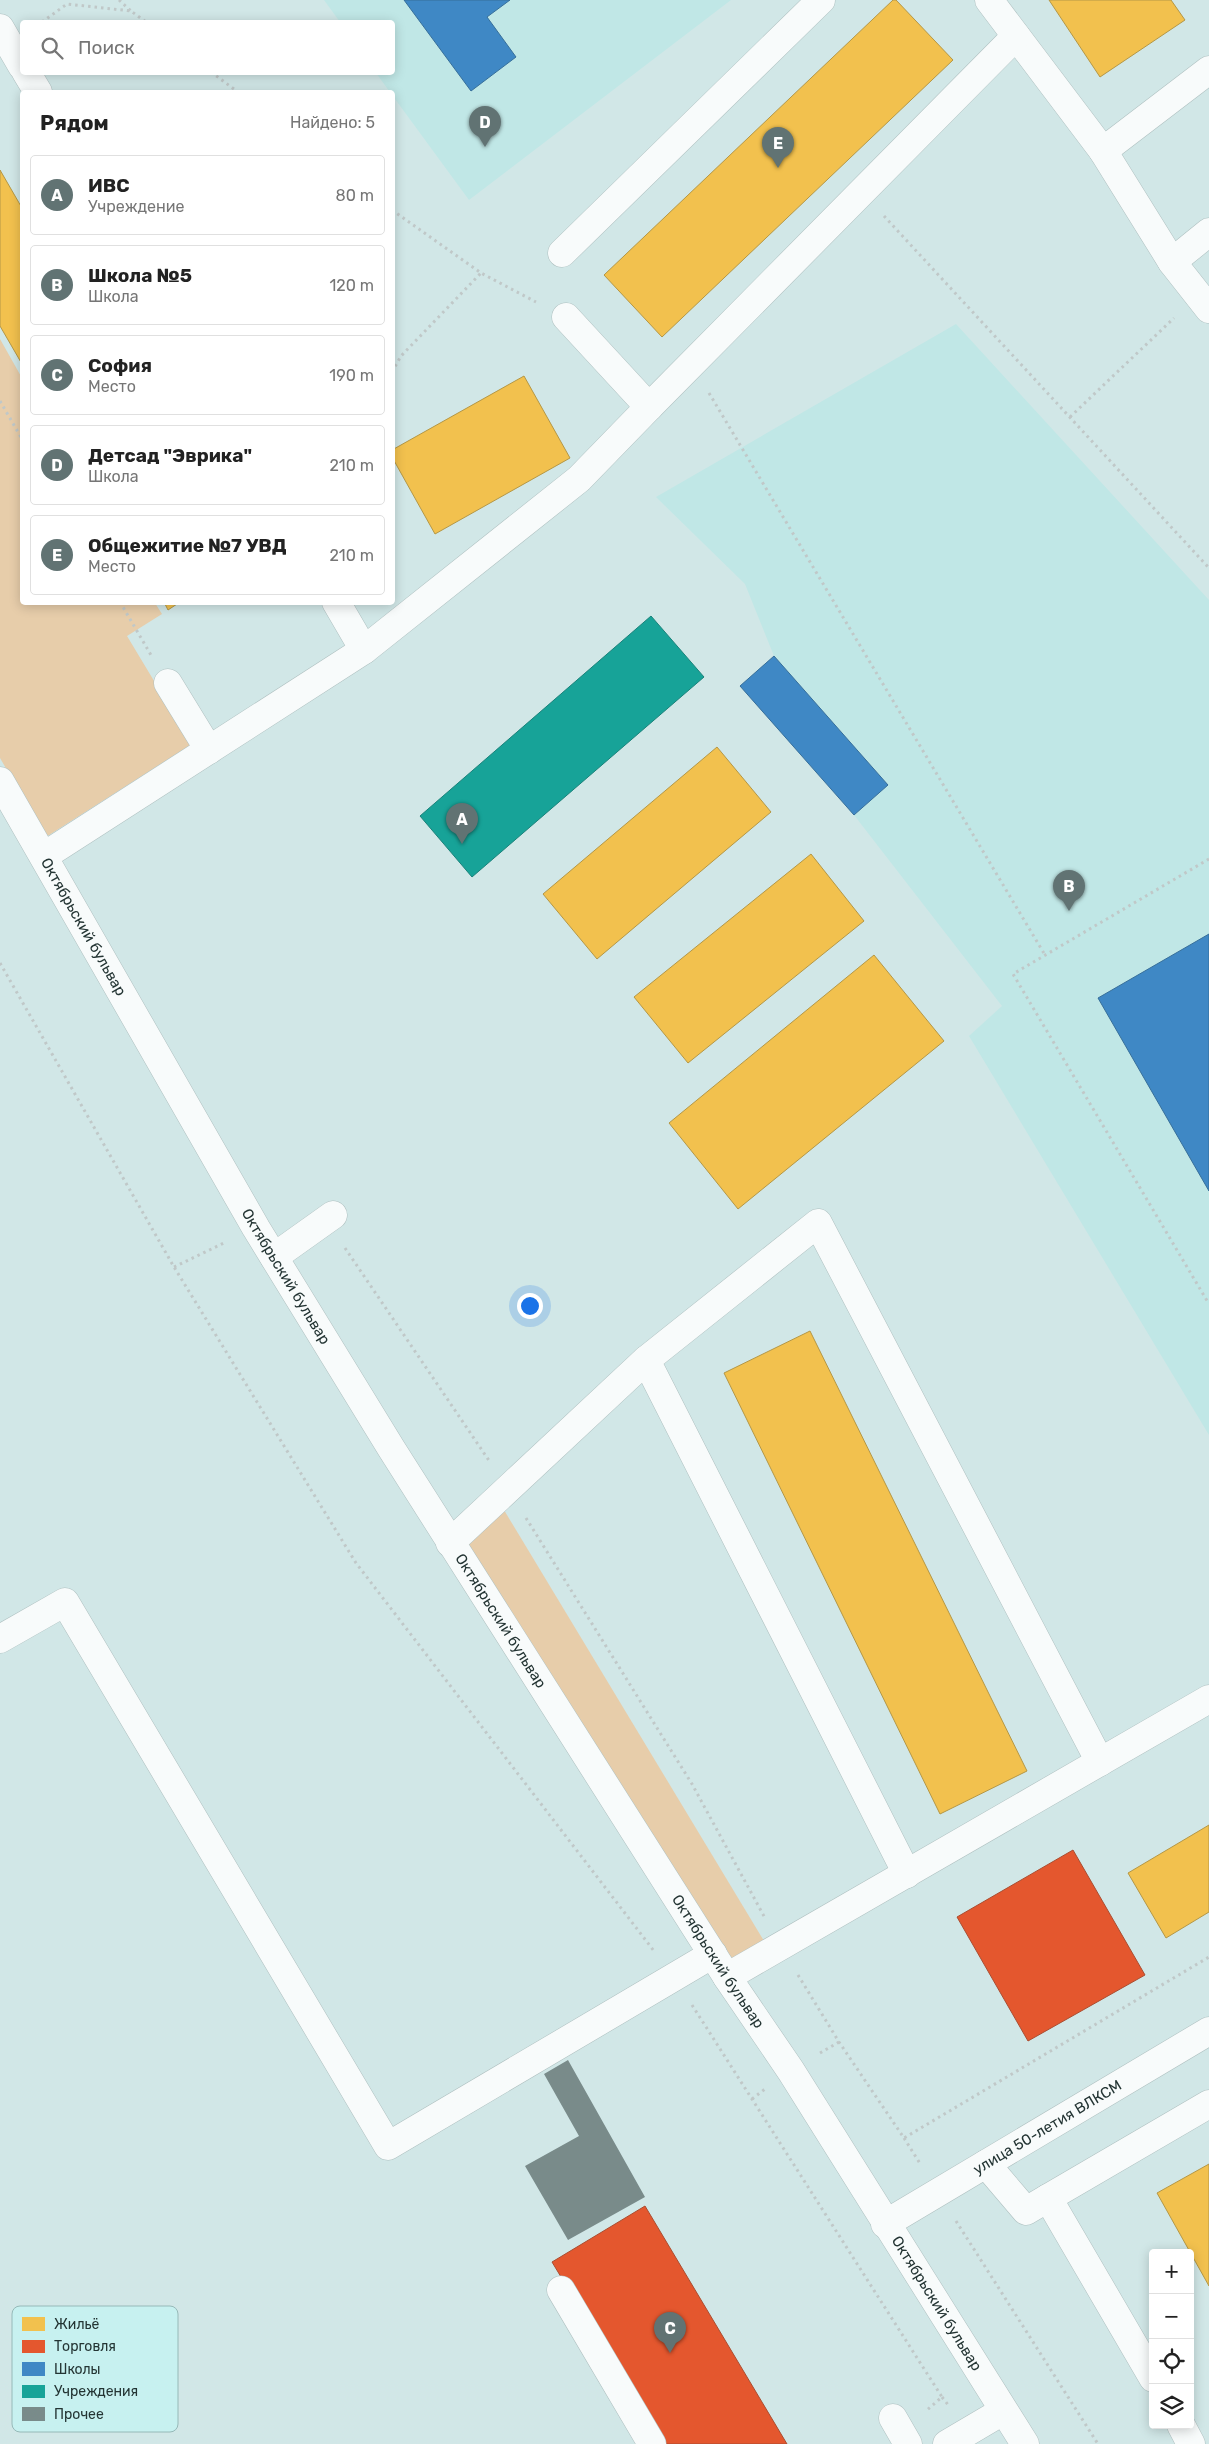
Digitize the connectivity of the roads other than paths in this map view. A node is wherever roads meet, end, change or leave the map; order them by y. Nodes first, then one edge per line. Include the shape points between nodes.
1 (821, 0) edge
2 (989, 0) edge
3 (0, 28) edge
4 (1016, 36) junction
5 (20, 63) edge
6 (1209, 70) edge
7 (28, 75) edge
8 (37, 90) edge
9 (1103, 151) junction
10 (1209, 232) edge
11 (562, 253) dead end
12 (1172, 262) junction
13 (1204, 302) edge
14 (566, 317) road end
15 (649, 407) junction
16 (338, 605) edge
17 (364, 650) junction
18 (168, 683) road end
19 (208, 750) junction
20 (0, 781) edge
21 (44, 856) junction
22 (330, 1218) road end
23 (274, 1258) junction
24 (646, 1360) junction
25 (450, 1543) junction
26 (0, 1639) edge
27 (1209, 1699) edge
28 (1100, 1762) junction
29 (907, 1874) junction
30 (712, 1954) junction
31 (727, 1977) junction
32 (1209, 2032) edge
33 (1209, 2104) edge
34 (986, 2164) junction
35 (1048, 2198) junction
36 (885, 2224) junction
37 (560, 2290) dead end
38 (1149, 2371) edge
39 (1004, 2411) junction
40 (1182, 2429) edge
41 (652, 2444) edge
42 (947, 2444) edge
43 (1024, 2444) edge
44 (1191, 2444) edge

1 - 11 street
2 - 4 street
3 - 5 street
4 - 9 street
4 - 15 street
6 - 9 street
7 - 8 street
9 - 12 street
10 - 12 street
12 - 13 street
14 - 15 street
15 - 17 street via 579,480
16 - 17 street
17 - 19 street
18 - 19 street
19 - 21 street
20 - 21 street, Октябрьский бульвар
21 - 23 street, Октябрьский бульвар
22 - 23 street
23 - 25 street, Октябрьский бульвар
24 - 25 street
24 - 28 street via 818,1223
24 - 29 street
25 - 30 street, Октябрьский бульвар
26 - 30 street via 65,1602 388,2146
27 - 28 street
28 - 29 street
29 - 31 street
30 - 31 street, Октябрьский бульвар
31 - 36 street, Октябрьский бульвар via 791,2071
32 - 34 street, улица 50-летия ВЛКСМ
33 - 35 street
34 - 35 street via 1026,2211
34 - 36 street, улица 50-летия ВЛКСМ
35 - 38 street
36 - 39 street, Октябрьский бульвар
37 - 41 street
39 - 42 street
39 - 43 street, Октябрьский бульвар
40 - 44 street

